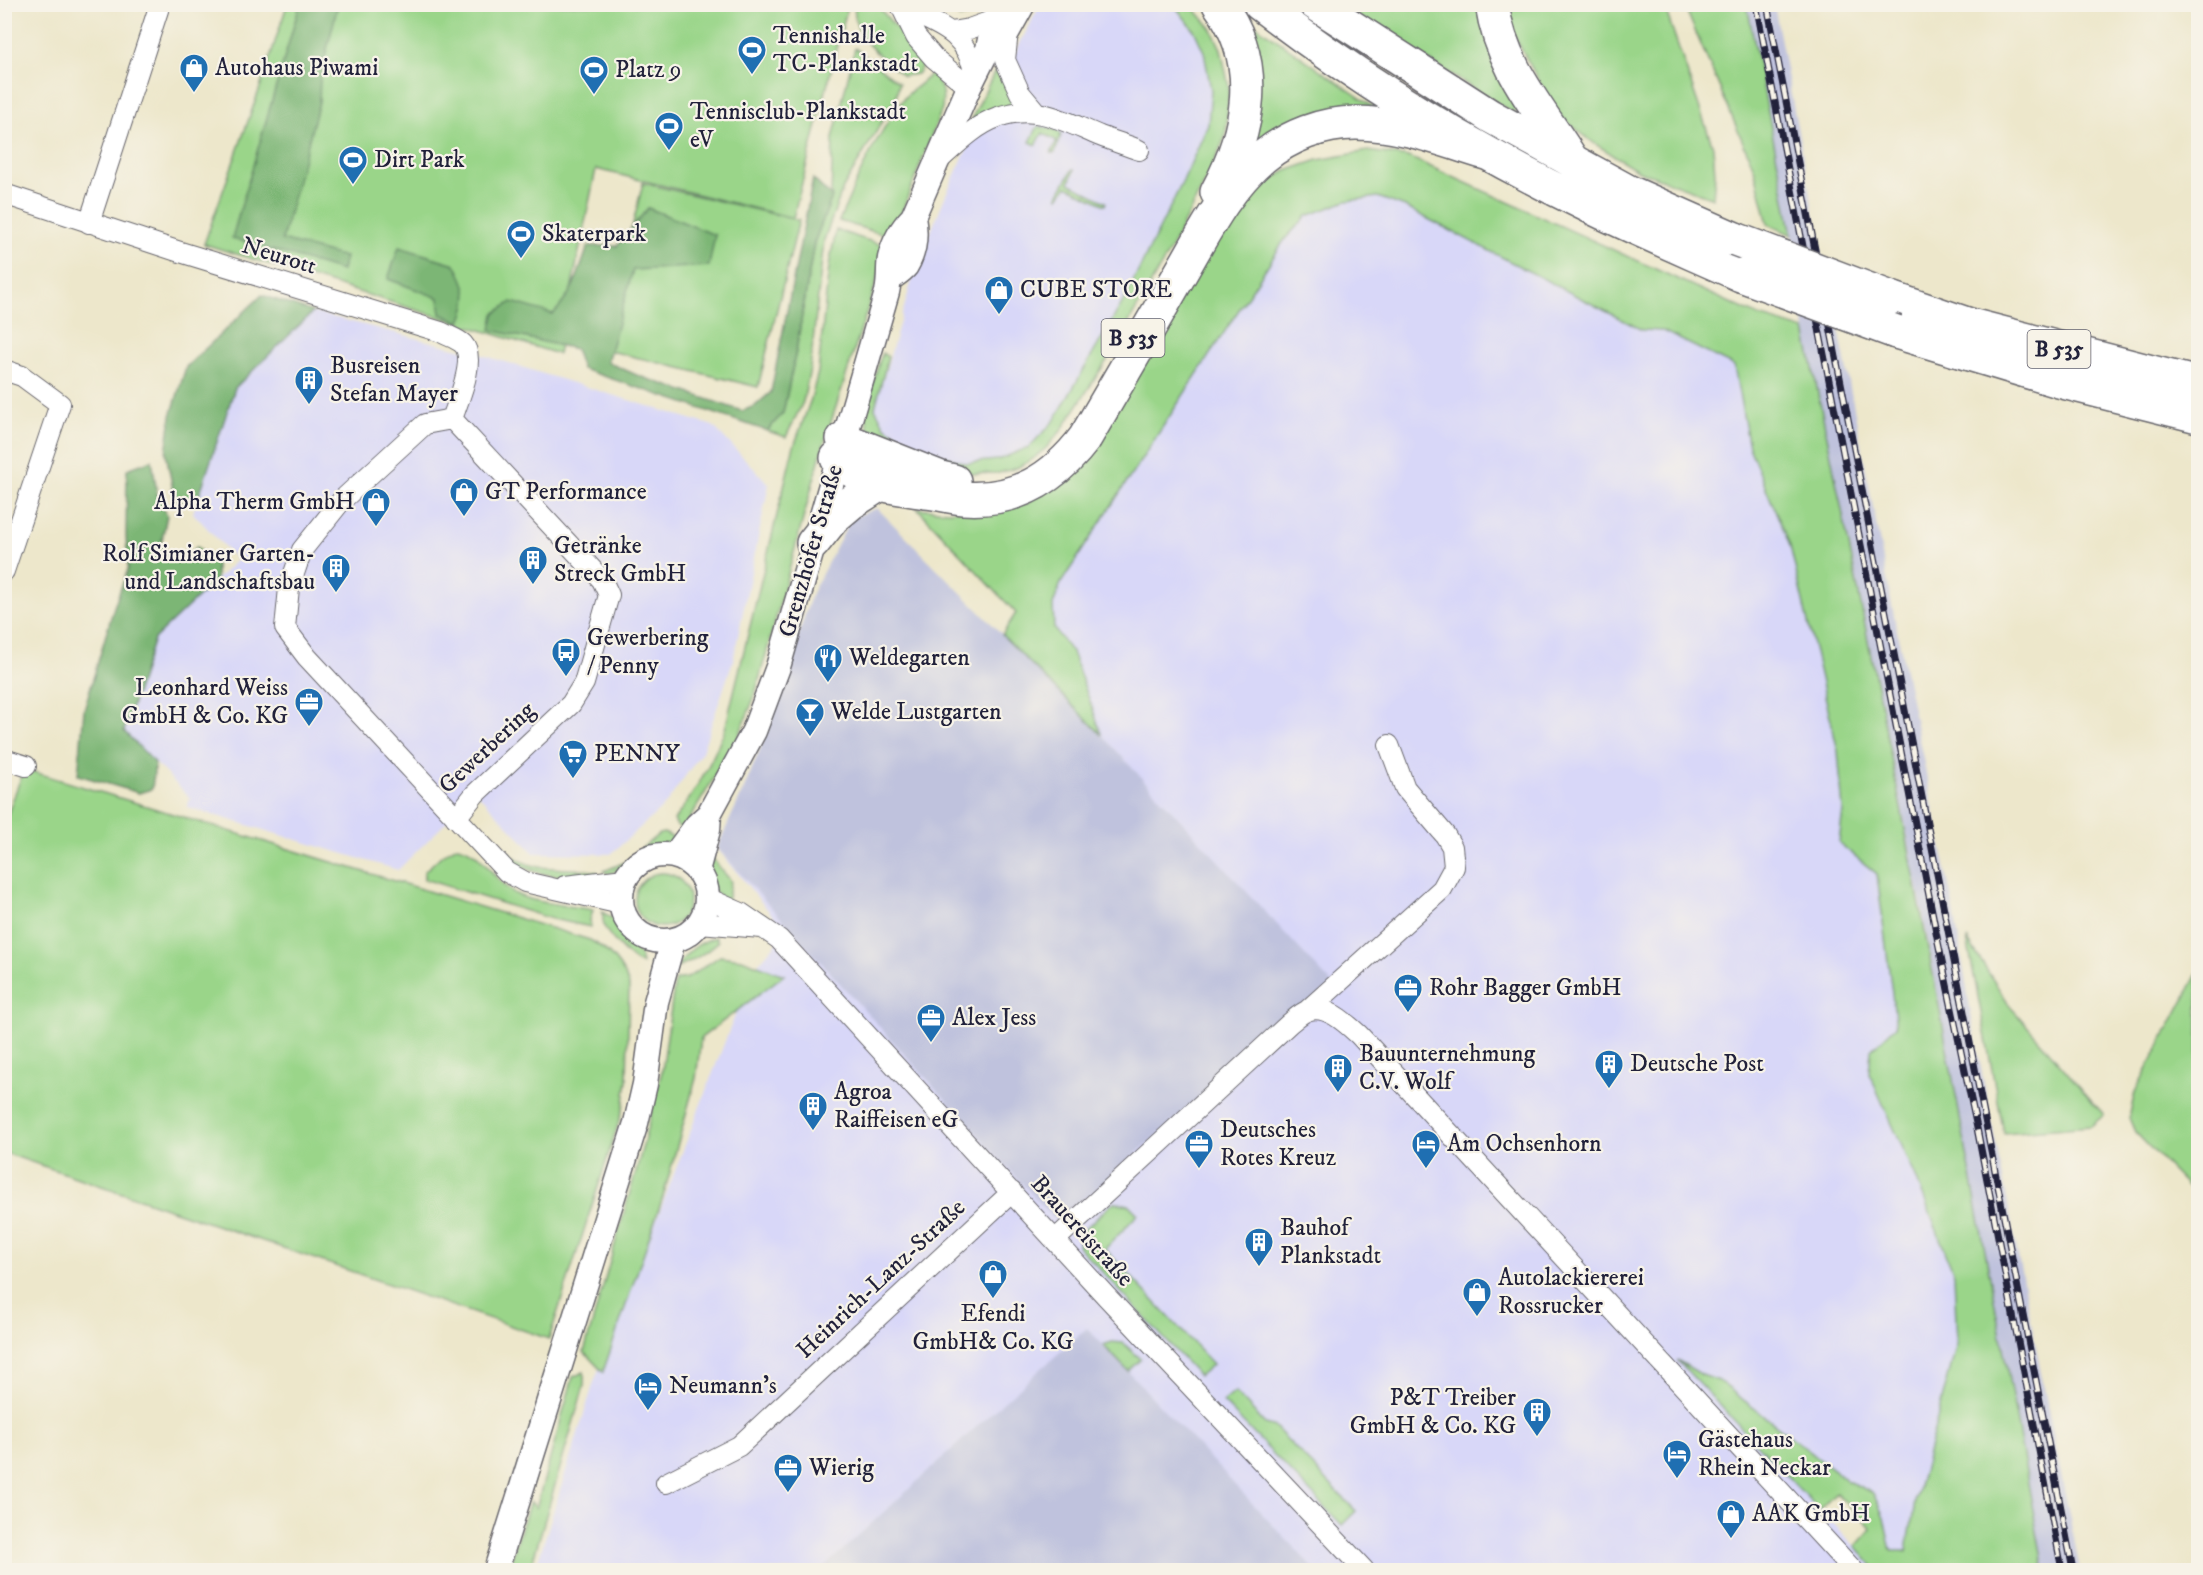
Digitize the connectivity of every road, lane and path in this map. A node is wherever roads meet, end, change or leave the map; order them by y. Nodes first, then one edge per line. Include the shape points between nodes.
1 (160, 4) edge
2 (1023, 4) edge
3 (1219, 4) edge
4 (1260, 4) edge
5 (1316, 4) edge
6 (1492, 4) edge
7 (902, 6) edge
8 (1002, 19) edge
9 (951, 32) junction
10 (972, 81) junction
11 (1036, 112) junction
12 (1139, 150) dead end
13 (1489, 154) junction
14 (936, 162) junction
15 (1574, 163) junction
16 (4, 194) edge
17 (89, 223) junction
18 (4, 370) edge
19 (2199, 384) edge
20 (2199, 416) edge
21 (452, 419) junction
22 (840, 449) junction
23 (880, 484) junction
24 (813, 543) junction
25 (4, 572) edge
26 (1389, 745) dead end
27 (4, 759) edge
28 (26, 766) dead end
29 (709, 814) junction
30 (456, 818) junction
31 (674, 856) junction
32 (697, 871) junction
33 (625, 879) junction
34 (553, 888) junction
35 (707, 898) junction
36 (621, 904) junction
37 (699, 923) junction
38 (762, 928) junction
39 (648, 938) junction
40 (673, 940) junction
41 (656, 1002) junction
42 (1308, 1010) junction
43 (1012, 1192) junction
44 (1056, 1239) junction
45 (666, 1483) dead end
46 (496, 1570) edge
47 (1364, 1570) edge
48 (1853, 1570) edge

1 - 17 street
2 - 8 street, Grenzhöfer Straße
3 - 22 highway, B 535 via 1236,35 1246,76 1246,111 1236,152 1105,385 1061,449 1041,467 1019,477 979,483 941,478
4 - 13 highway, B 535 via 1347,67
5 - 15 highway, B 535 via 1490,116
6 - 15 highway, B 535 via 1506,56 1522,89
7 - 9 street
7 - 10 street via 916,37 934,58
8 - 9 street
8 - 10 street, Grenzhöfer Straße
8 - 11 street via 1005,60 1020,93
9 - 10 street via 966,46 972,61
10 - 14 street, Grenzhöfer Straße
11 - 12 street
11 - 14 street via 997,117 975,129
13 - 20 highway, B 535, bridge via 1600,211 1741,275 1896,332 2059,381
13 - 23 highway, B 535 via 1410,131 1369,124 1314,129 1279,146 1248,172 1216,214 1085,438 1057,470 1020,491 991,498 961,498
14 - 22 street, Grenzhöfer Straße via 913,217 900,229 890,260 890,279
15 - 19 highway, B 535, bridge via 1735,239 1970,325
16 - 17 street, Neurott
17 - 21 street, Neurott via 441,332 463,344 469,356
18 - 25 street via 22,375 60,404
21 - 30 street, Gewerbering via 602,580 609,595 584,684 571,704 475,794
21 - 30 street, Gewerbering via 425,424 342,500 315,533 302,550 289,588 285,628 307,657
22 - 23 highway, B 535 via 859,475
22 - 24 street, Grenzhöfer Straße
23 - 24 highway via 833,518
24 - 29 street, Grenzhöfer Straße via 778,667 754,731
26 - 42 street via 1405,788 1452,847 1454,867 1442,889
27 - 28 street
29 - 31 street, Grenzhöfer Straße
29 - 32 street, Grenzhöfer Straße
30 - 34 street via 507,872 525,882
31 - 32 street
31 - 33 street via 645,859
32 - 35 street
33 - 34 street
33 - 36 street
34 - 36 street
35 - 37 street via 706,911
35 - 38 street, Brauereistraße
36 - 39 street via 630,925
37 - 38 street
37 - 40 street
38 - 43 street, Brauereistraße via 798,959
39 - 40 street
39 - 41 street
40 - 41 street
41 - 46 street via 636,1123
42 - 44 street
42 - 48 street via 1334,1015 1359,1035
43 - 44 street, Brauereistraße
43 - 45 street, Heinrich-Lanz-Straße via 739,1446
44 - 47 street, Brauereistraße

